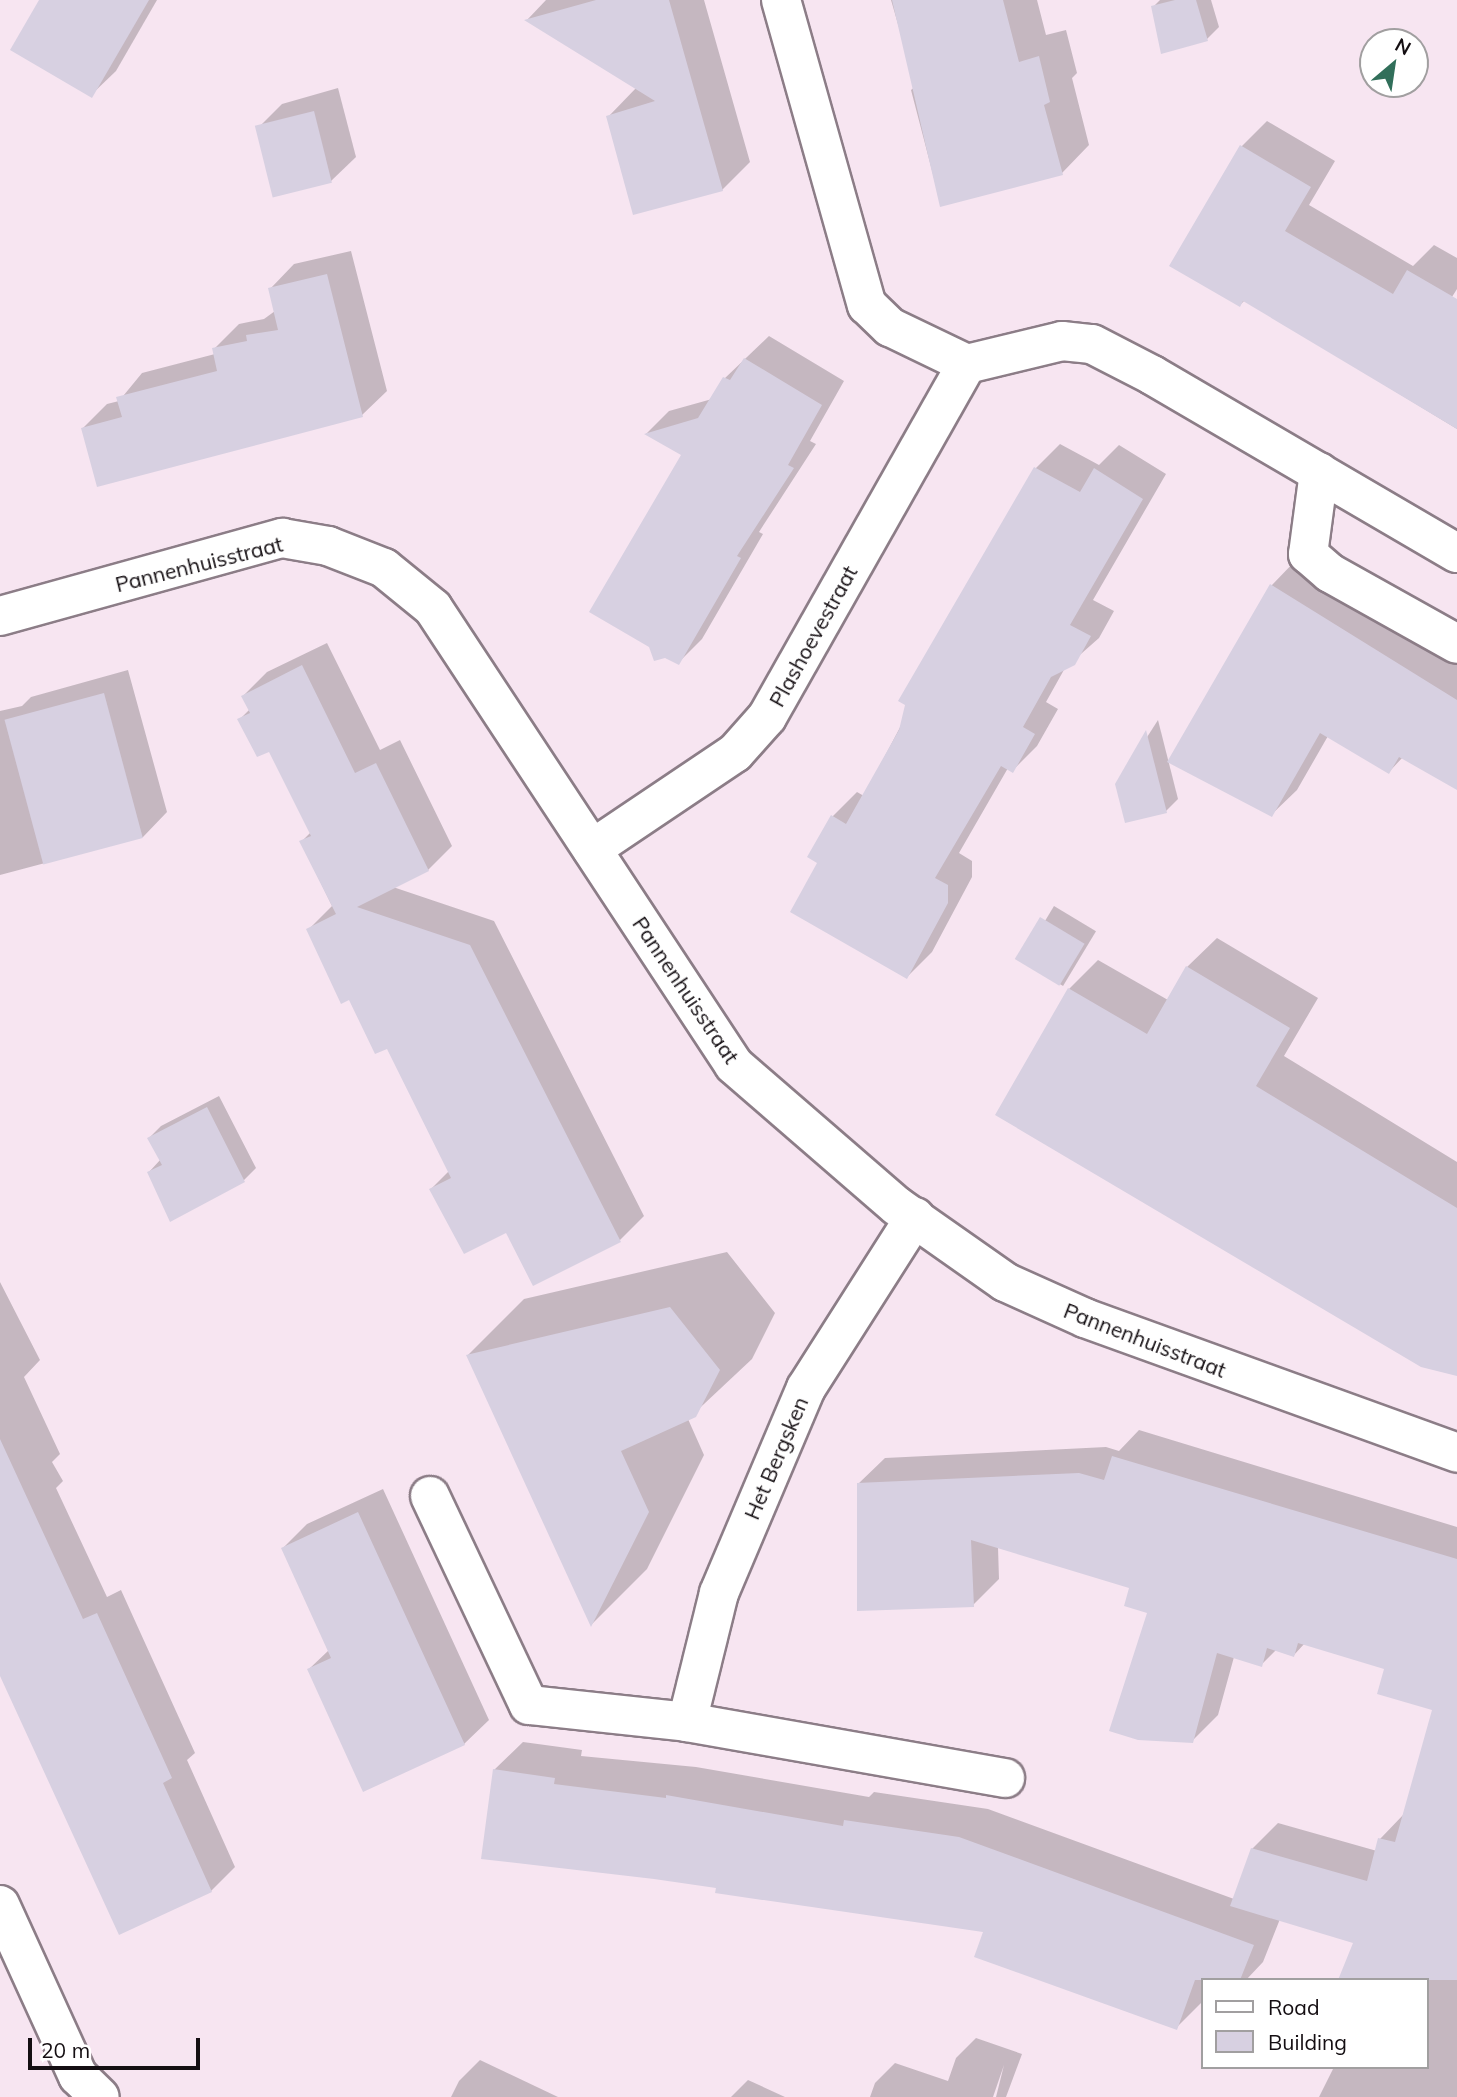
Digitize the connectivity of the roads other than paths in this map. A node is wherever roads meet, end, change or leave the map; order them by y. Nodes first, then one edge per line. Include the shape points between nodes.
1 (780, 0) edge
2 (967, 364) junction
3 (1319, 472) junction
4 (1457, 553) edge
5 (0, 616) edge
6 (1457, 644) edge
7 (592, 849) junction
8 (915, 1217) junction
9 (1457, 1452) edge
10 (430, 1496) dead end
11 (687, 1722) junction
12 (1005, 1778) dead end
13 (0, 1905) edge
14 (100, 2097) edge

1 - 2 street via 867,305 890,327
2 - 3 street via 1062,341 1092,344
2 - 7 street, Plashoevestraat via 767,718 735,753
3 - 4 street
3 - 6 street via 1308,554 1330,573
5 - 7 street, Pannenhuisstraat via 282,538 340,551 384,568 433,608
7 - 8 street, Pannenhuisstraat via 734,1065
8 - 9 street, Pannenhuisstraat via 1005,1282 1085,1318
8 - 11 street, Het Bergsken via 806,1388 719,1593
10 - 11 street via 529,1704
11 - 12 street
13 - 14 street via 78,2076

